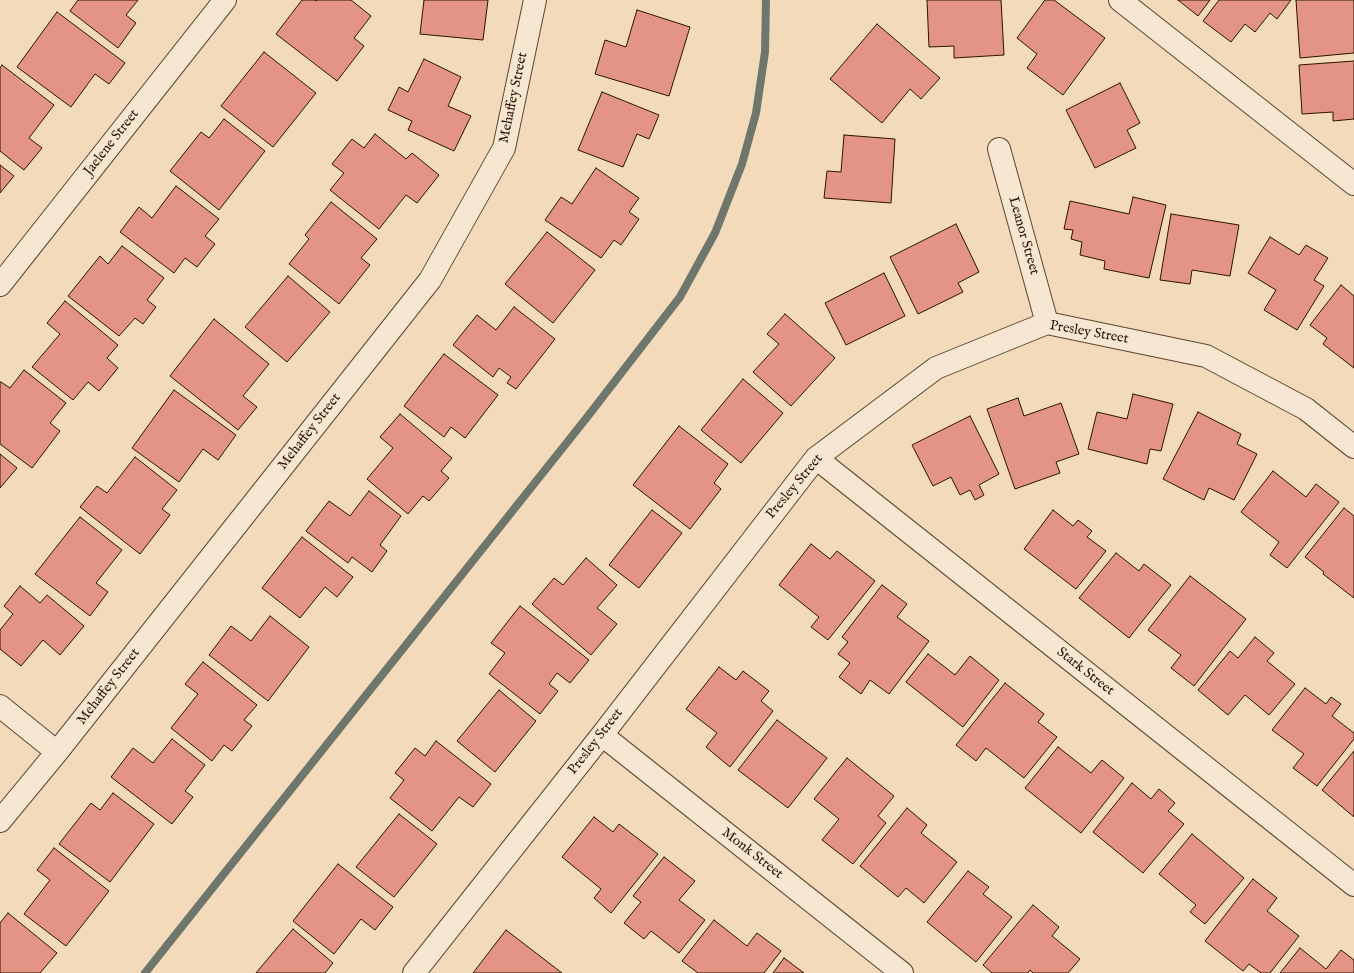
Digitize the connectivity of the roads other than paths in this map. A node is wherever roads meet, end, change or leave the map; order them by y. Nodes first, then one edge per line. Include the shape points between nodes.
1 (225, 0) edge
2 (535, 0) edge
3 (1120, 0) edge
4 (999, 149) dead end
5 (1354, 184) edge
6 (0, 285) edge
7 (1047, 323) junction
8 (1354, 447) edge
9 (816, 458) junction
10 (0, 706) edge
11 (602, 735) junction
12 (57, 752) junction
13 (0, 821) edge
14 (1354, 885) edge
15 (414, 973) edge
16 (902, 973) edge

1 - 6 street, Jaelene Street
2 - 12 street, Mehaffey Street via 504,148 430,280
3 - 5 street
4 - 7 street, Leanor Street
7 - 8 street, Presley Street via 1206,356 1306,409
7 - 9 street, Presley Street via 936,368
9 - 11 street, Presley Street
9 - 14 street, Stark Street
10 - 12 street
11 - 15 street, Presley Street
11 - 16 street, Monk Street
12 - 13 street, Mehaffey Street

